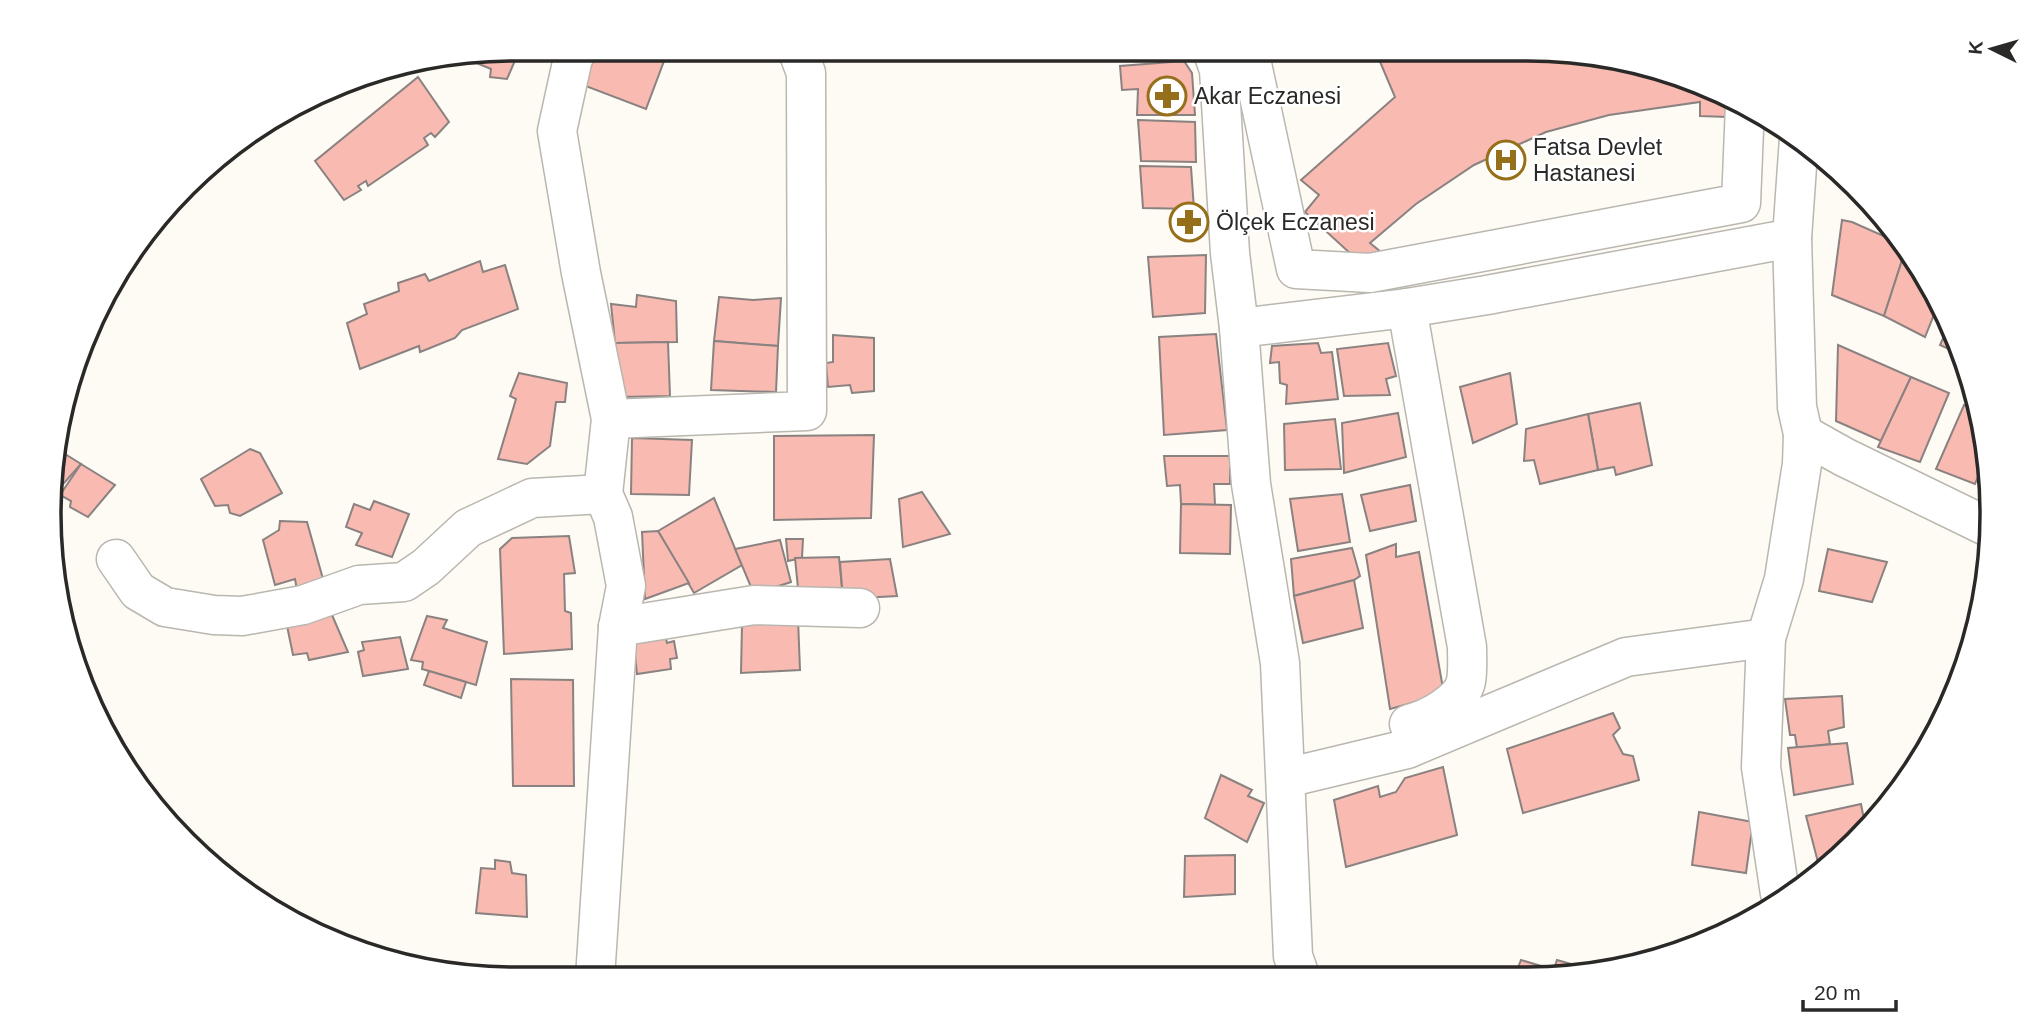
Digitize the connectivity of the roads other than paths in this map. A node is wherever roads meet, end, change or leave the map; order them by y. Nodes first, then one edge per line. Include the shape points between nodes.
1 (572, 61) edge
2 (802, 61) edge
3 (1216, 61) edge
4 (1251, 61) edge
5 (1744, 117) edge
6 (1807, 159) edge
7 (1792, 238) junction
8 (1407, 308) junction
9 (1239, 328) junction
10 (611, 419) junction
11 (1803, 434) junction
12 (603, 494) junction
13 (1980, 523) edge
14 (116, 559) dead end
15 (860, 608) dead end
16 (618, 627) junction
17 (1766, 638) junction
18 (1407, 749) junction
19 (1286, 778) junction
20 (1779, 890) edge
21 (596, 967) edge
22 (1297, 967) edge

1 - 10 street via 557,131
2 - 10 street via 806,73 807,411
3 - 9 street
4 - 5 street via 1296,270 1370,273 1741,203
6 - 7 street
7 - 8 street
7 - 11 street via 1797,407
8 - 9 street
8 - 18 street via 1467,647 1466,684 1450,704 1405,726
9 - 19 street via 1251,484 1280,663
10 - 12 street
11 - 13 street
11 - 17 street via 1784,579
12 - 14 street via 532,498 468,528 404,582 359,585 303,605 242,616 165,607 138,591
12 - 16 street via 613,517 626,586
15 - 16 street via 754,605
16 - 21 street
17 - 18 street via 1626,657
17 - 20 street via 1761,767
18 - 19 street
19 - 22 street

